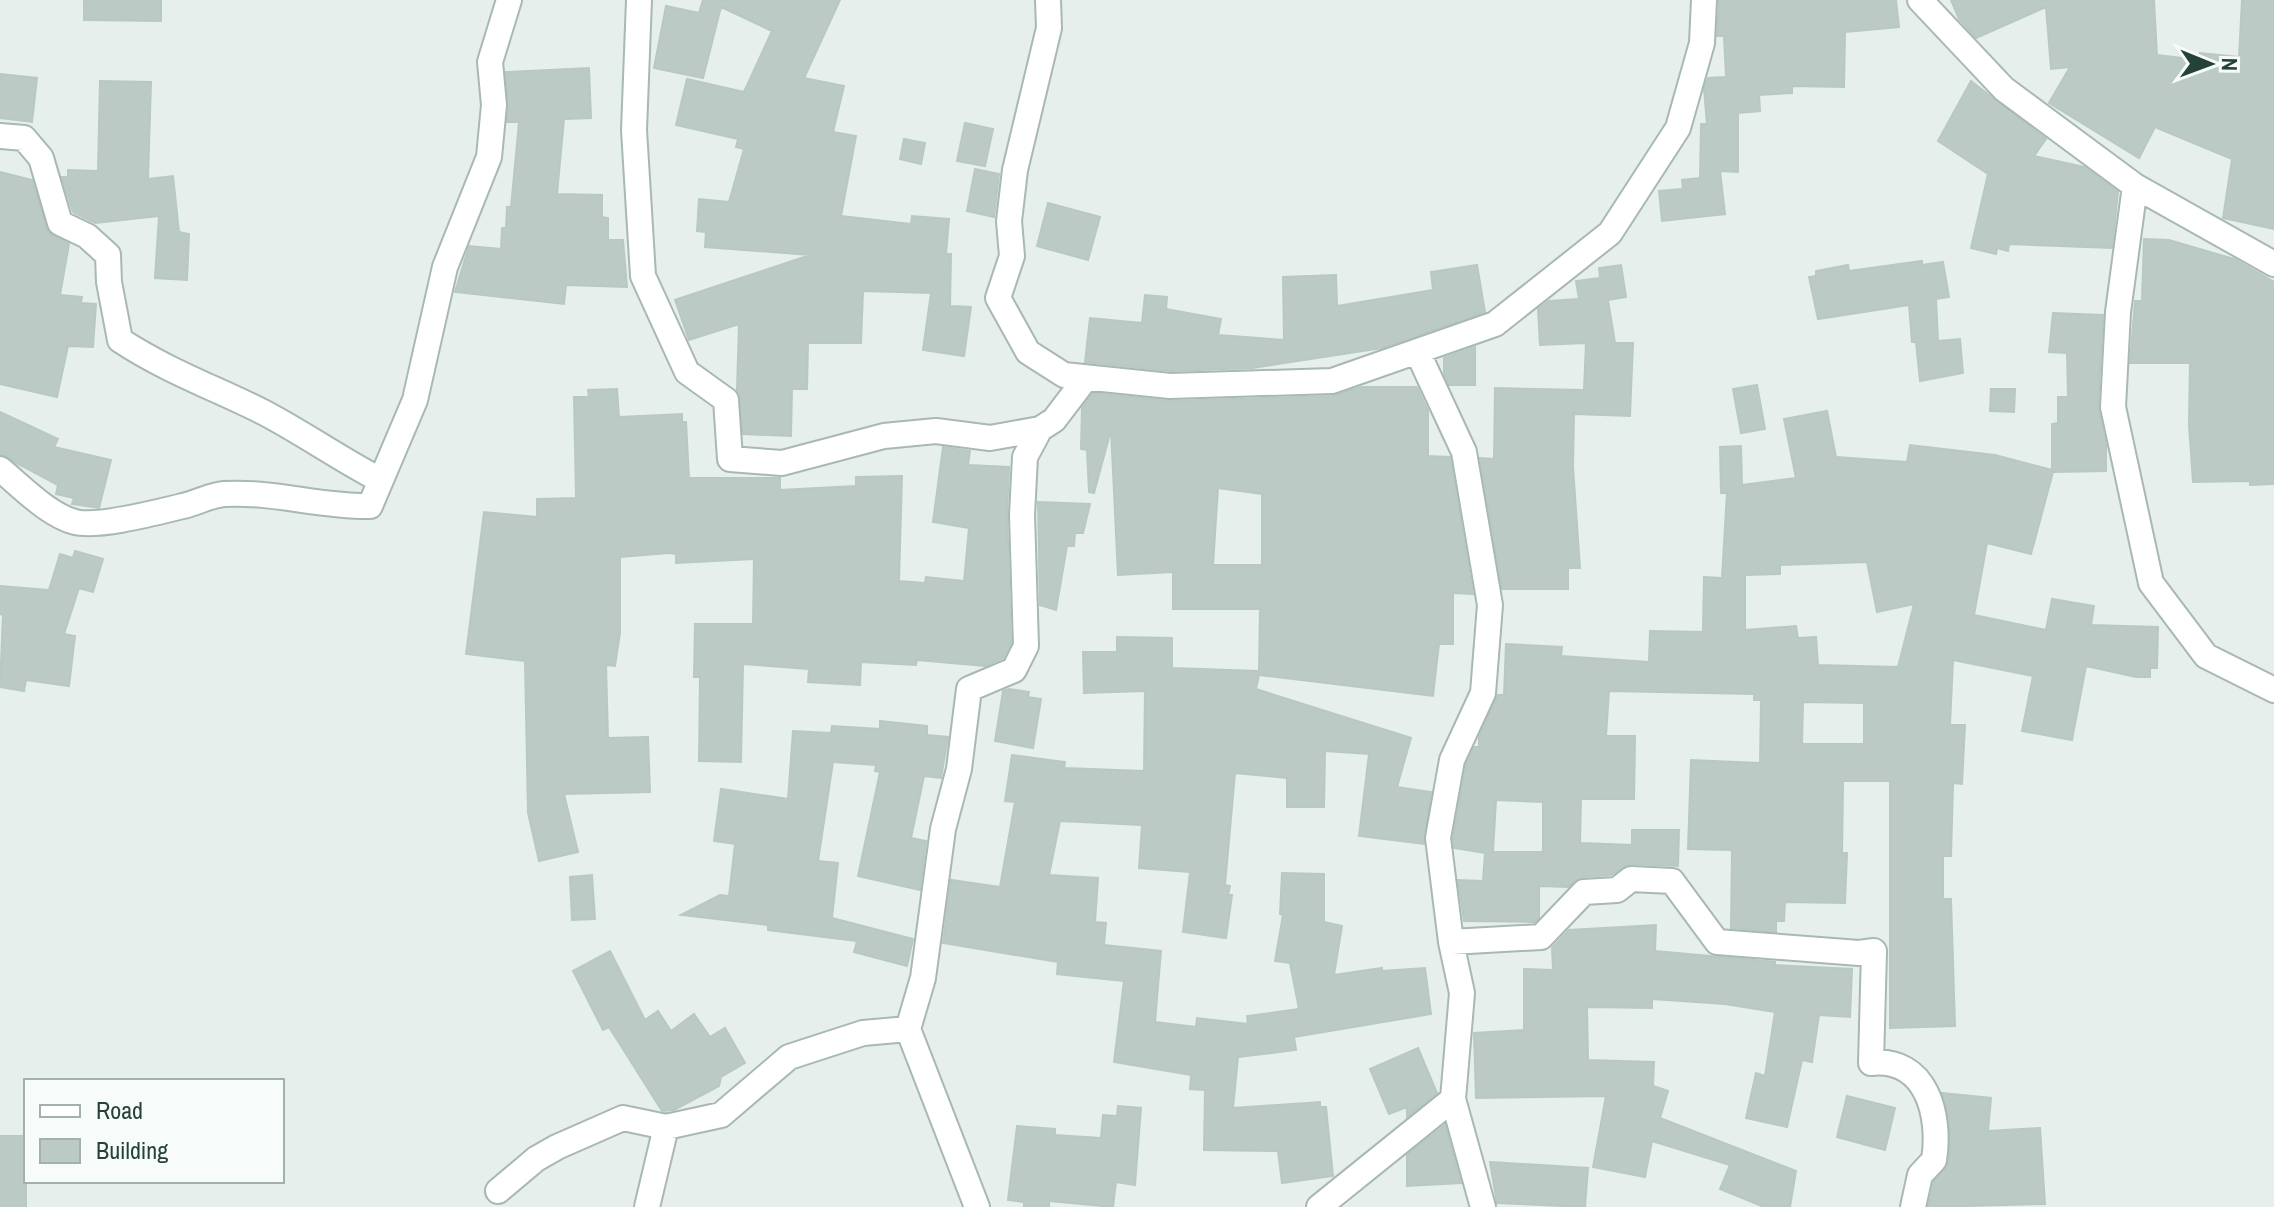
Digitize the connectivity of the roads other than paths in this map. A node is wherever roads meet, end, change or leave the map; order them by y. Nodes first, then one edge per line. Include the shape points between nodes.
1 (509, 0) edge
2 (639, 0) edge
3 (1048, 0) edge
4 (1704, 0) edge
5 (1920, 0) edge
6 (0, 136) edge
7 (2135, 186) junction
8 (2274, 264) edge
9 (1418, 353) junction
10 (1086, 378) junction
11 (1040, 429) junction
12 (0, 469) edge
13 (380, 480) junction
14 (2274, 690) edge
15 (1451, 942) junction
16 (908, 1029) junction
17 (1453, 1099) junction
18 (666, 1127) junction
19 (498, 1191) dead end
20 (647, 1207) edge
21 (977, 1207) edge
22 (1319, 1207) edge
23 (1483, 1207) edge
24 (1913, 1207) edge

1 - 13 street via 490,62 494,105 489,157 445,267 415,400
2 - 11 street via 634,130 643,276 687,372 726,400 730,459 782,463 884,436 923,432 990,438
3 - 10 street via 1049,28 1015,170 1009,221 1012,256 998,298 1028,352 1064,375
4 - 9 street via 1702,43 1678,128 1610,233 1495,324
5 - 7 street via 2004,89
6 - 13 street via 24,138 41,158 60,223 87,236 108,255 120,340 160,367 213,387 301,432
7 - 8 street
7 - 14 street via 2118,312 2113,407 2151,583 2206,656
9 - 10 street via 1332,381 1170,386
9 - 15 street via 1464,452 1490,605 1483,693 1452,760 1438,838
10 - 11 street via 1054,420
11 - 16 street via 1025,457 1024,472 1026,646 1014,670 969,689 923,978
12 - 13 street via 75,522 185,506 222,494 332,507 370,506
15 - 17 street via 1462,993
15 - 24 street via 1541,937 1584,892 1617,890 1631,879 1672,881 1717,942 1874,951 1871,1063 1882,1061 1908,1072 1927,1089 1935,1118 1934,1160 1920,1175
16 - 18 street via 863,1033 789,1057 721,1115
16 - 21 street
17 - 22 street
17 - 23 street
18 - 19 street via 623,1118 547,1153
18 - 20 street

